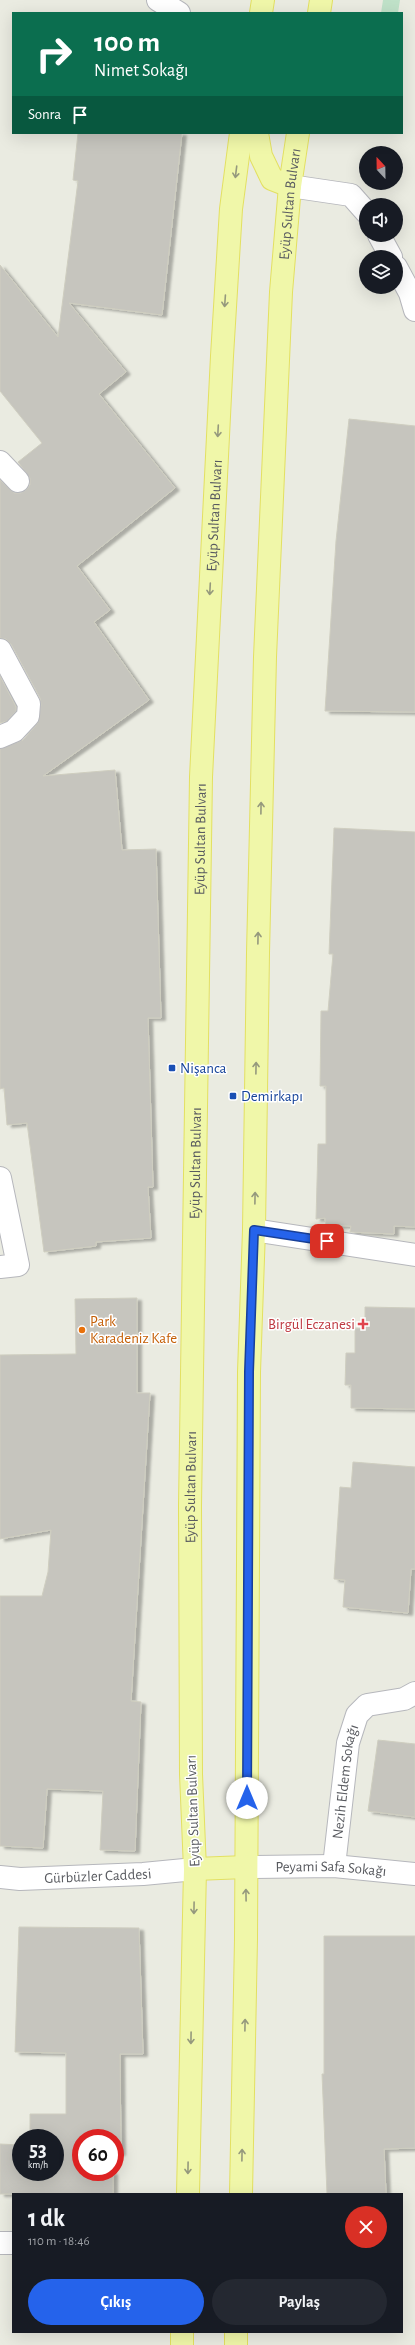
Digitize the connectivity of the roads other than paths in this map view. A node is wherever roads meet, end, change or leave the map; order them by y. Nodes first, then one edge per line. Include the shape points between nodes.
1 (158, 0) edge
2 (263, 0) edge
3 (321, 0) edge
4 (176, 12) edge
5 (261, 12) edge
6 (319, 12) edge
7 (241, 134) edge
8 (257, 134) edge
9 (298, 134) edge
10 (290, 186) junction
11 (359, 204) edge
12 (403, 280) edge
13 (415, 310) edge
14 (0, 462) edge
15 (18, 481) dead end
16 (0, 650) edge
17 (0, 737) edge
18 (0, 1178) edge
19 (254, 1230) junction
20 (415, 1254) edge
21 (9, 1266) edge
22 (411, 1698) edge
23 (334, 1866) junction
24 (246, 1867) junction
25 (195, 1869) junction
26 (415, 1874) edge
27 (0, 1877) edge
28 (188, 2193) edge
29 (242, 2193) edge
30 (0, 2243) edge
31 (12, 2244) edge
32 (182, 2333) edge
33 (236, 2333) edge
34 (182, 2345) edge
35 (236, 2345) edge

1 - 4 street
2 - 5 main road
3 - 6 main road
7 -> 25 main road, Eyüp Sultan Bulvarı via 231,209 201,777 190,1506 191,1766
8 - 10 main road via 262,156 272,179
9 - 10 main road, Eyüp Sultan Bulvarı
10 - 11 street via 351,195
19 -> 10 main road, Eyüp Sultan Bulvarı via 265,657 281,292
12 - 13 street
14 - 15 street
16 - 17 street via 29,704 28,716 14,731
18 - 21 street
19 - 20 street
19 - 24 main road, Eyüp Sultan Bulvarı via 249,1372
22 - 23 street, Nezih Eldem Sokağı via 367,1705 357,1715 348,1743
23 - 24 street, Peyami Safa Sokağı
23 - 26 street, Peyami Safa Sokağı
24 - 25 main road
29 -> 24 main road, Eyüp Sultan Bulvarı
25 - 27 street, Gürbüzler Caddesi via 143,1874 20,1879
25 -> 28 main road, Eyüp Sultan Bulvarı
30 - 31 street
32 - 34 main road
33 - 35 main road

